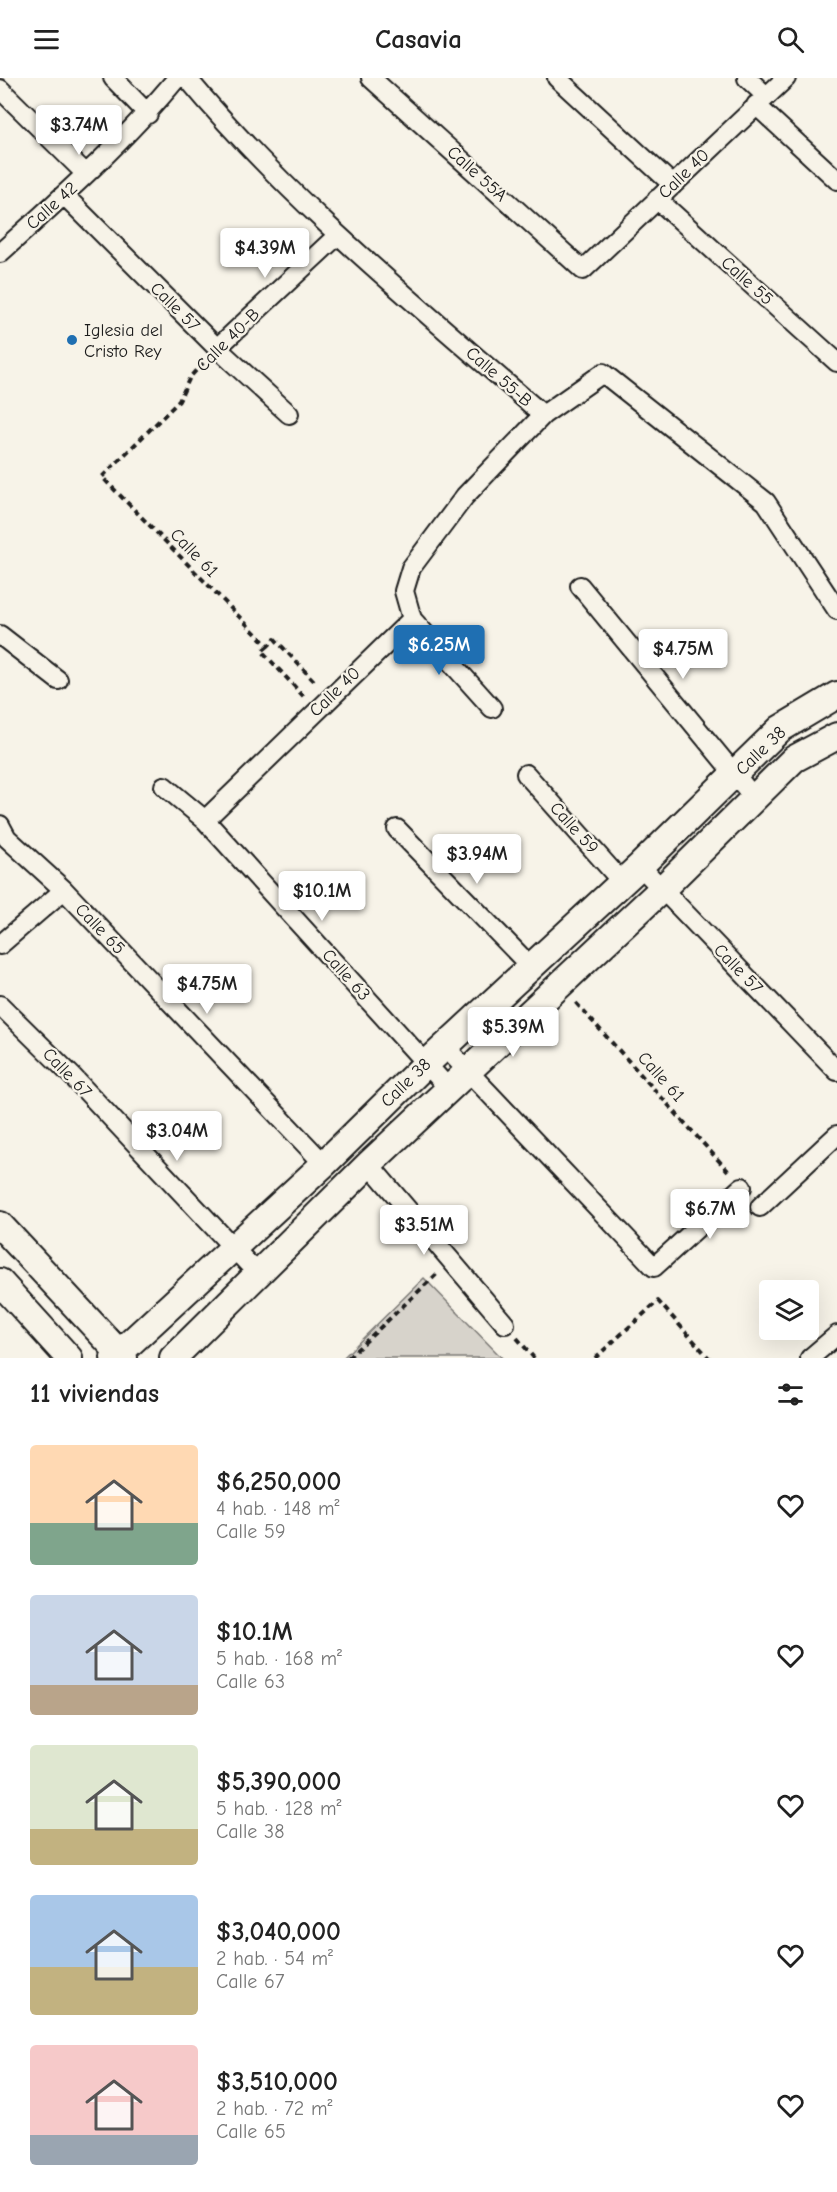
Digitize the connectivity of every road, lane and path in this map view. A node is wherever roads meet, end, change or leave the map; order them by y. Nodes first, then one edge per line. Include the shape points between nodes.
1 (113, 78) edge
2 (177, 78) edge
3 (187, 78) edge
4 (371, 78) edge
5 (557, 78) edge
6 (747, 78) edge
7 (786, 78) edge
8 (0, 88) edge
9 (760, 100) junction
10 (148, 114) junction
11 (87, 174) junction
12 (837, 180) edge
13 (673, 185) junction
14 (64, 195) junction
15 (657, 199) junction
16 (338, 236) junction
17 (0, 253) edge
18 (583, 270) joint
19 (217, 348) junction
20 (837, 362) edge
21 (290, 414) dead end
22 (543, 415) junction
23 (102, 477) joint
24 (580, 586) dead end
25 (837, 610) edge
26 (412, 619) junction
27 (0, 635) edge
28 (268, 646) junction
29 (58, 680) dead end
30 (837, 695) edge
31 (322, 703) junction
32 (492, 708) dead end
33 (837, 736) edge
34 (526, 774) dead end
35 (736, 775) junction
36 (164, 786) dead end
37 (754, 799) junction
38 (205, 820) junction
39 (0, 825) edge
40 (397, 829) dead end
41 (631, 874) junction
42 (64, 890) junction
43 (661, 890) junction
44 (0, 945) edge
45 (531, 967) junction
46 (560, 985) junction
47 (0, 1005) edge
48 (435, 1055) junction
49 (468, 1070) junction
50 (837, 1071) edge
51 (450, 1089) junction
52 (837, 1135) edge
53 (324, 1164) junction
54 (369, 1164) junction
55 (742, 1187) joint
56 (760, 1207) dead end
57 (0, 1225) edge
58 (232, 1248) junction
59 (452, 1260) junction
60 (257, 1273) junction
61 (0, 1282) edge
62 (506, 1324) dead end
63 (837, 1335) edge
64 (119, 1356) edge
65 (69, 1358) edge
66 (173, 1358) edge
67 (348, 1358) edge
68 (595, 1358) edge
69 (709, 1358) edge
70 (810, 1358) edge

1 - 10 street
2 - 10 street, Calle 42
3 - 16 street, Calle 55-B via 233,133
4 - 18 street, Calle 55A
5 - 13 street
6 - 9 street
7 - 9 street, Calle 40
8 - 11 street
9 - 12 street
9 - 13 street, Calle 40
10 - 11 street, Calle 42
11 - 14 street, Calle 42
13 - 15 street, Calle 40
14 - 17 street, Calle 42
14 - 19 street, Calle 57
15 - 18 street, Calle 40
15 - 20 street, Calle 55
16 - 19 street, Calle 40-B
16 - 22 street, Calle 55-B
19 - 21 street, Calle 57
19 - 23 path, Calle 40-B via 190,377 179,401
22 - 25 street, Calle 55-B via 603,373 766,502
22 - 26 street via 465,496 411,568 404,591
23 - 28 path, Calle 61
24 - 35 street
26 - 31 street, Calle 40
26 - 32 street
27 - 29 street
28 - 31 path, Calle 61 via 262,651
28 - 31 path, Calle 61 via 275,639
30 - 35 street, Calle 38 via 780,729
31 - 38 street, Calle 40
33 - 37 street, Calle 38 via 794,759
34 - 41 street, Calle 59
35 - 37 street
35 - 41 street, Calle 38
36 - 38 street, Calle 63
37 - 43 street, Calle 38
38 - 48 street, Calle 63
39 - 42 street, Calle 65 via 8,838
40 - 45 street
41 - 43 street, Calle 57
41 - 45 street, Calle 38
42 - 44 street
42 - 53 street, Calle 65
43 - 46 street, Calle 38
43 - 50 street, Calle 57
45 - 48 street, Calle 38
46 - 49 street, Calle 38
46 - 55 path, Calle 61
47 - 58 street, Calle 67 via 72,1076
48 - 49 street, Calle 63
48 - 51 street, Calle 63
48 - 53 street, Calle 38
49 - 51 street, Calle 38
49 - 55 street, Calle 63 via 654,1267
51 - 54 street, Calle 38
52 - 56 street
53 - 58 street, Calle 38
54 - 59 street
54 - 60 street, Calle 38
57 - 64 street
58 - 60 street, Calle 67
58 - 64 street, Calle 38
59 - 62 street
59 - 67 path
60 - 66 street, Calle 38
61 - 65 street
63 - 70 street
68 - 69 path via 658,1301

